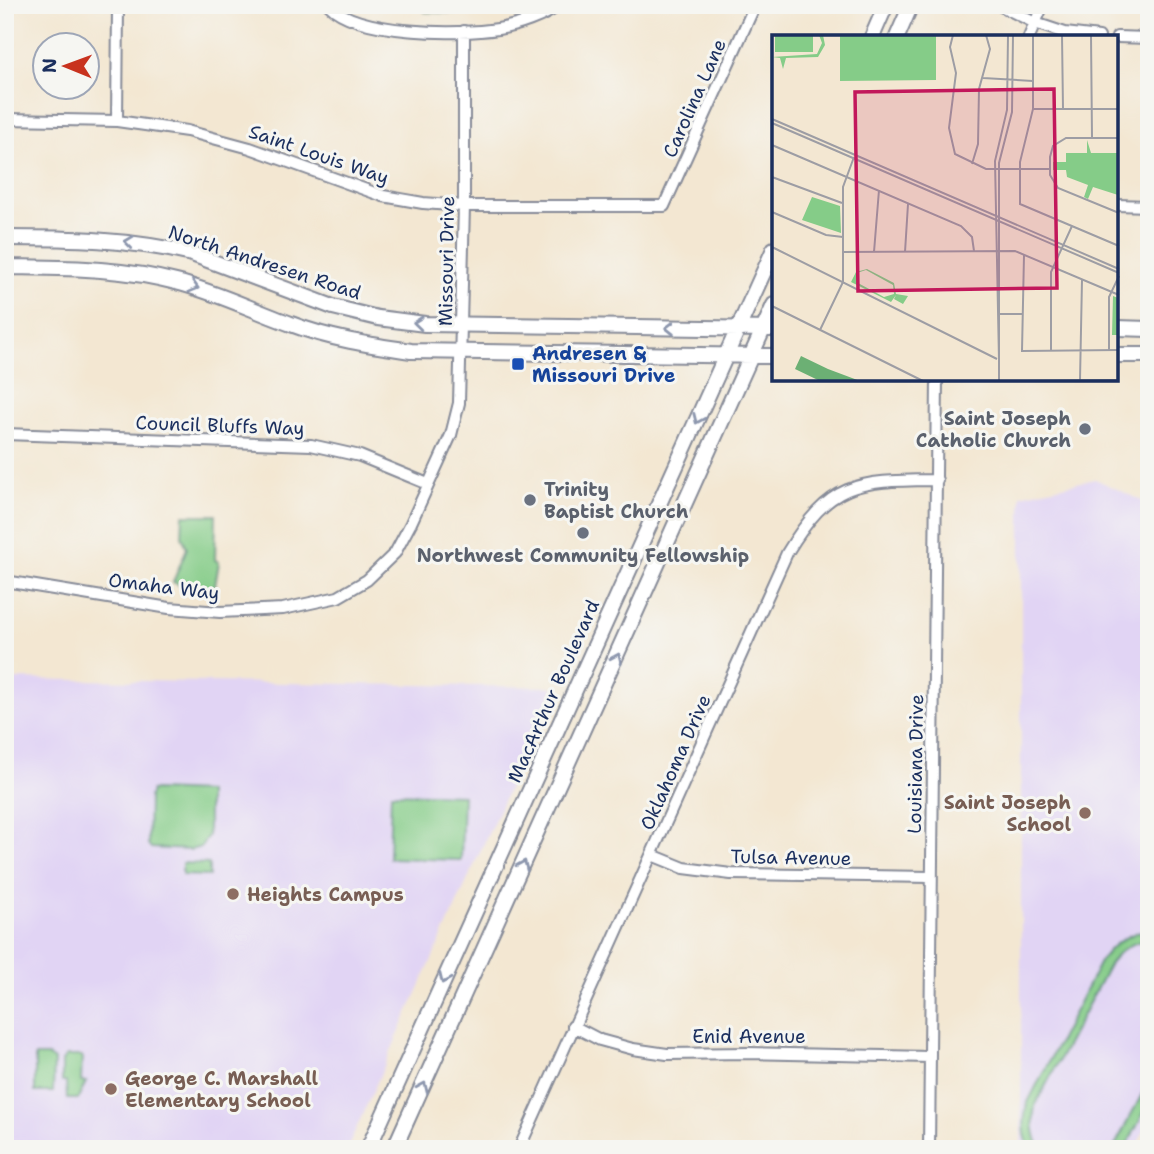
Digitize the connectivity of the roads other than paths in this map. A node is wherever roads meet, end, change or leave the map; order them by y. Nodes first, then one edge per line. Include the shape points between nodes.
1 (118, 5) edge
2 (329, 5) edge
3 (559, 5) edge
4 (755, 5) edge
5 (886, 5) edge
6 (911, 5) edge
7 (999, 5) edge
8 (1043, 5) edge
9 (1035, 23) junction
10 (464, 31) junction
11 (873, 35) edge
12 (898, 35) edge
13 (1030, 35) edge
14 (1082, 35) edge
15 (1119, 37) edge
16 (1149, 38) edge
17 (5, 119) edge
18 (117, 121) junction
19 (1119, 205) edge
20 (464, 206) junction
21 (664, 206) joint
22 (1149, 206) edge
23 (5, 238) edge
24 (772, 253) edge
25 (5, 267) edge
26 (462, 326) junction
27 (1119, 328) edge
28 (738, 329) junction
29 (769, 329) edge
30 (1149, 329) edge
31 (462, 353) junction
32 (1119, 355) edge
33 (1149, 355) edge
34 (726, 356) junction
35 (772, 356) edge
36 (751, 357) junction
37 (937, 382) edge
38 (5, 434) edge
39 (937, 480) junction
40 (428, 484) junction
41 (5, 581) edge
42 (652, 855) junction
43 (931, 877) junction
44 (573, 1026) junction
45 (930, 1057) junction
46 (368, 1149) edge
47 (394, 1149) edge
48 (519, 1149) edge
49 (929, 1149) edge

1 - 18 street
2 - 10 street via 358,21 396,30
3 - 10 street via 500,29
4 - 21 street, Carolina Lane
5 - 11 street
6 - 12 street
7 - 9 street
8 - 9 street
9 - 13 street
9 - 14 street
10 - 20 street, Missouri Drive
15 - 16 street
17 - 18 street, Saint Louis Way
18 - 20 street, Saint Louis Way via 187,131 250,148 383,196
19 - 22 street
20 - 21 street, Saint Louis Way
20 - 26 street, Missouri Drive
26 -> 23 street, North Andresen Road via 378,318 332,307 169,249 81,238
24 - 28 street, MacArthur Boulevard
25 -> 31 street via 84,268 173,281 290,324 363,344
28 -> 26 street, North Andresen Road
26 - 31 street, Missouri Drive
27 - 30 street
28 - 29 street, North Andresen Road
28 - 34 street, MacArthur Boulevard
29 - 36 street
31 - 34 street
31 - 40 street, Missouri Drive via 459,403 451,435
32 - 33 street
34 - 36 street
34 -> 46 street, MacArthur Boulevard
35 - 36 street
47 -> 36 street
37 - 39 street, Louisiana Drive
38 - 40 street, Council Bluffs Way via 311,445 360,456
39 - 42 street, Oklahoma Drive via 871,482 850,488 824,503 804,524
39 - 43 street, Louisiana Drive
40 - 41 street, Omaha Way via 395,553 367,580 338,597 310,604 220,612
42 - 43 street, Tulsa Avenue via 684,868 731,874
42 - 44 street, Oklahoma Drive
43 - 45 street, Louisiana Drive
44 - 45 street, Enid Avenue via 600,1041 667,1054
44 - 48 street, Oklahoma Drive
45 - 49 street, Louisiana Drive

